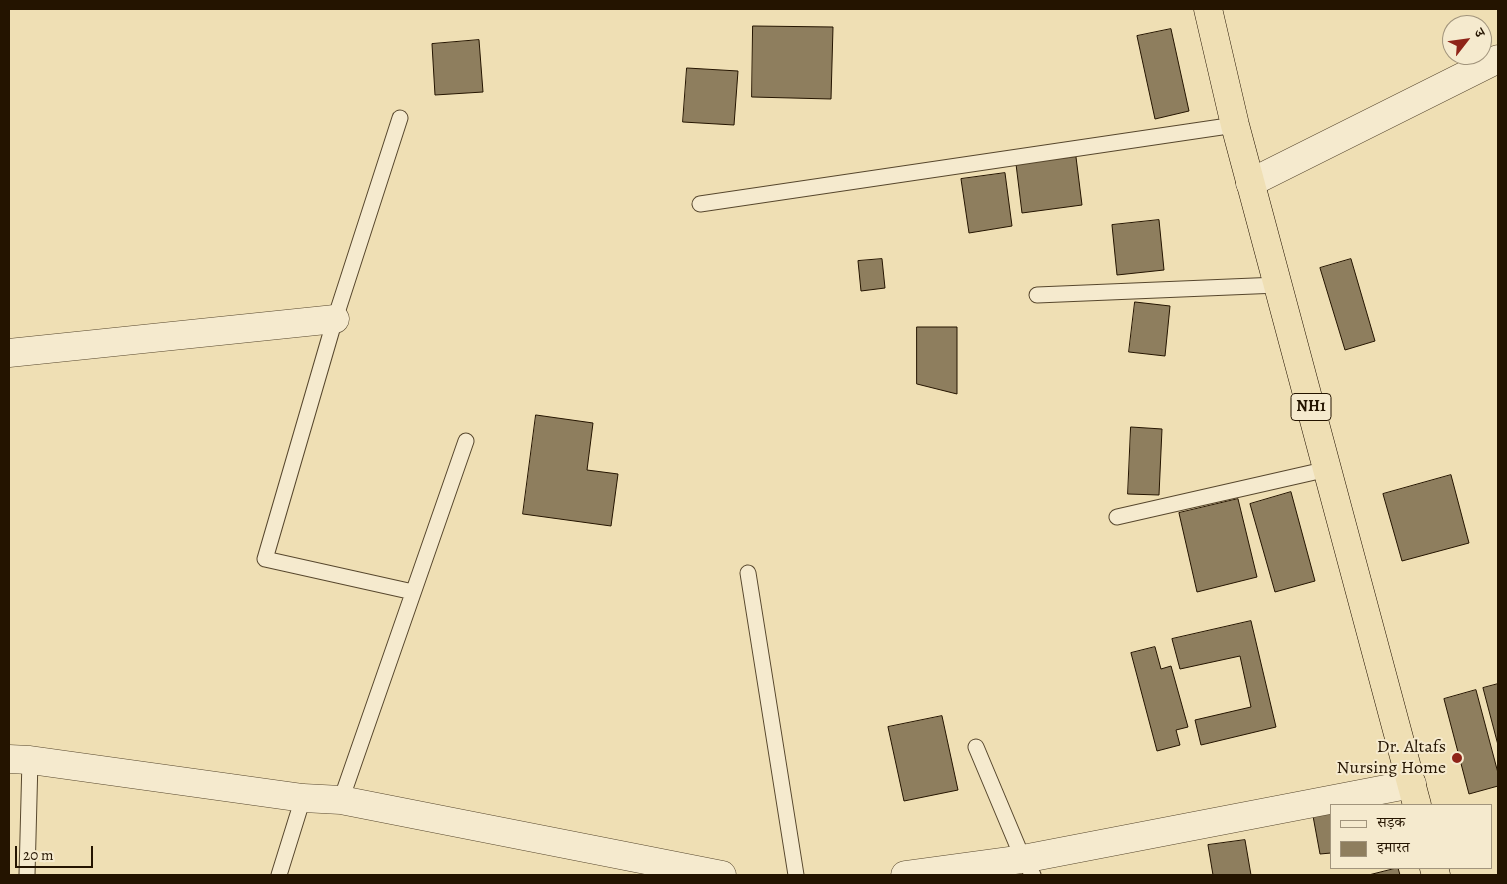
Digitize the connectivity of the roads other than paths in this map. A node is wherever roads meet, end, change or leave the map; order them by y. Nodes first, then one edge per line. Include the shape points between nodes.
1 (1208, 9) edge
2 (1498, 59) edge
3 (400, 118) dead end
4 (1235, 125) junction
5 (1250, 183) junction
6 (700, 204) dead end
7 (1278, 285) junction
8 (1037, 295) dead end
9 (335, 319) junction
10 (9, 353) edge
11 (466, 441) dead end
12 (1328, 469) junction
13 (1117, 517) dead end
14 (748, 573) dead end
15 (413, 592) junction
16 (976, 747) dead end
17 (19, 759) edge
18 (1415, 795) edge
19 (303, 798) junction
20 (341, 800) junction
21 (1367, 804) edge
22 (1330, 811) edge
23 (1028, 867) edge
24 (963, 871) edge
25 (27, 875) edge
26 (279, 875) edge
27 (722, 875) edge
28 (796, 875) edge
29 (906, 875) edge

1 - 4 highway, NH1
2 - 5 street
3 - 9 lane
4 - 5 highway, NH1
4 - 6 lane
5 - 7 highway, NH1
7 - 8 lane
7 - 12 highway, NH1
9 - 10 street
9 - 15 lane via 265,559
11 - 15 lane
12 - 13 lane
12 - 18 highway, NH1
14 - 28 lane
15 - 20 lane
16 - 23 lane
17 - 19 street
17 - 25 lane
18 - 21 street
19 - 20 street
19 - 26 lane
20 - 27 street
22 - 23 street
23 - 24 street
24 - 29 street

